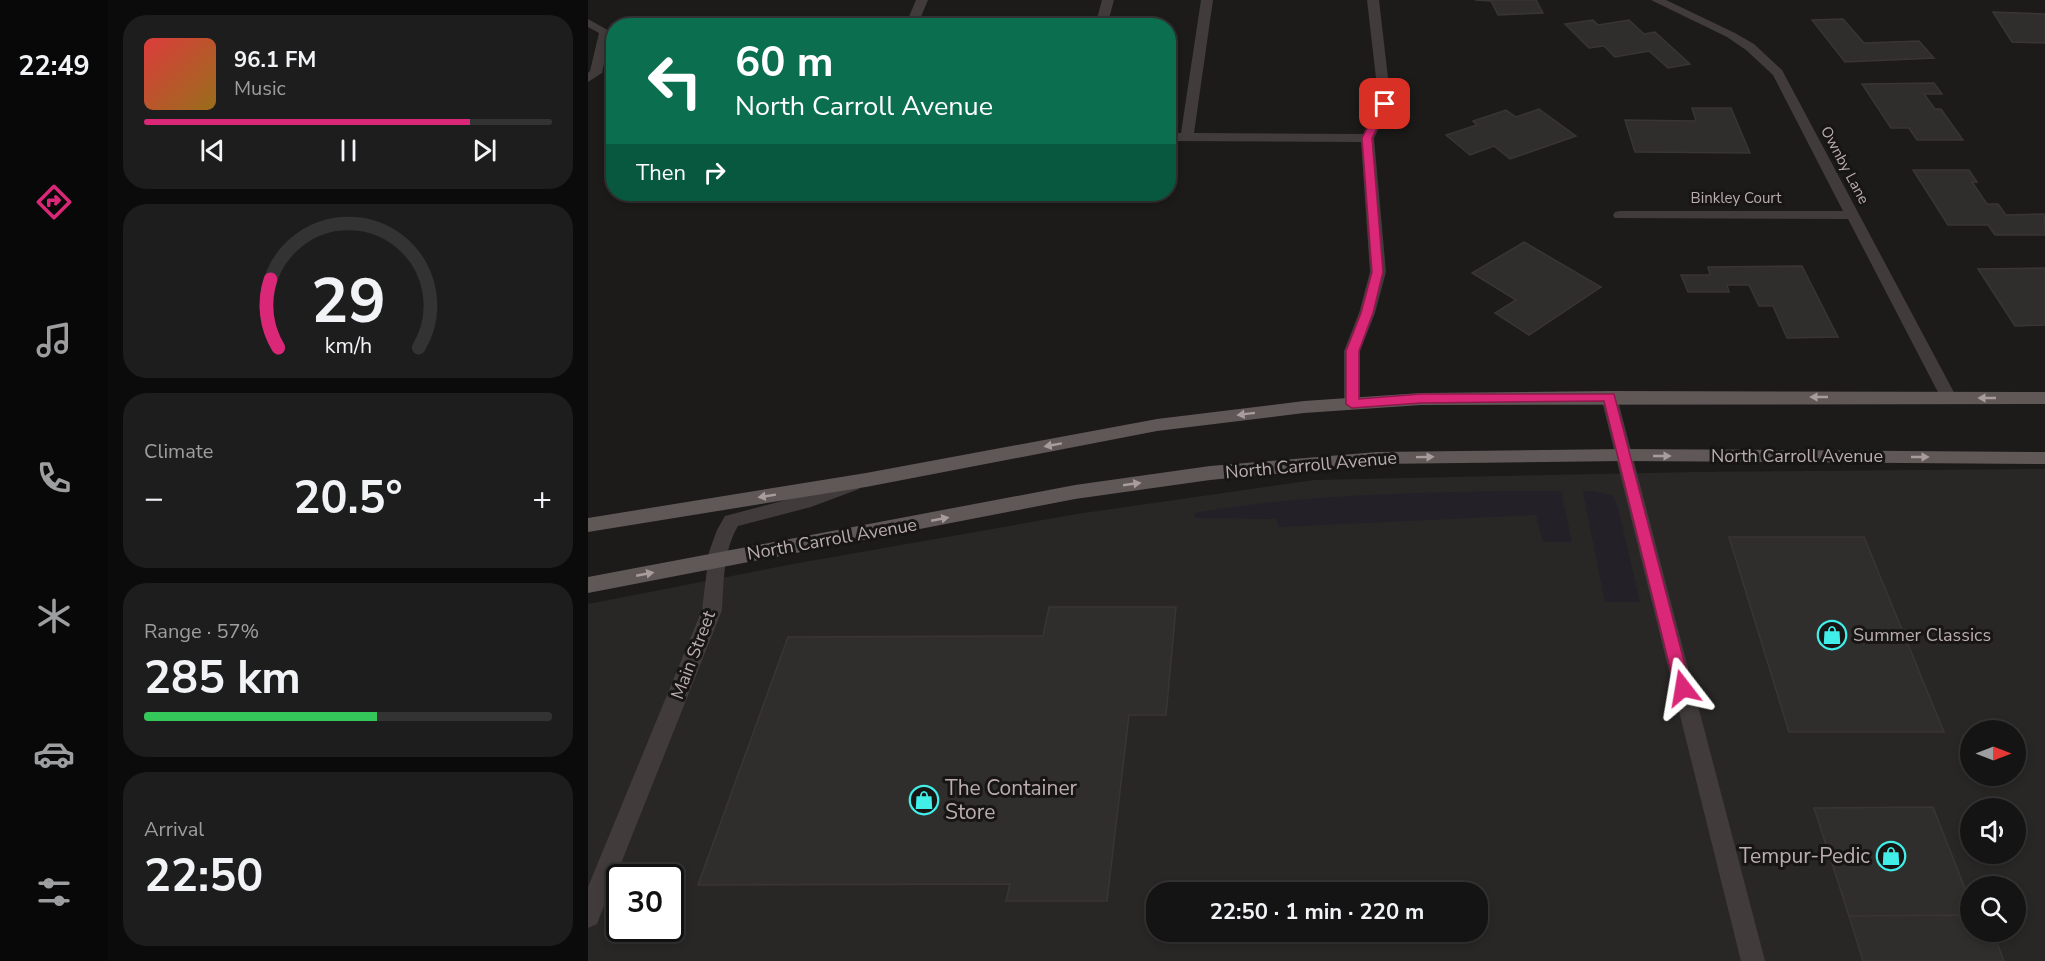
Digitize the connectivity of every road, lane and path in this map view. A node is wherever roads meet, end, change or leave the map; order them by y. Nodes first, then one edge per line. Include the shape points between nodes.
1 (922, 0) edge
2 (1108, 0) edge
3 (1207, 0) edge
4 (1373, 0) edge
5 (1657, 0) edge
6 (914, 18) edge
7 (1103, 18) edge
8 (588, 22) edge
9 (588, 78) edge
10 (1176, 137) edge
11 (1187, 137) junction
12 (1367, 138) junction
13 (1620, 214) dead end
14 (1852, 215) junction
15 (1609, 397) junction
16 (1949, 398) junction
17 (2045, 398) edge
18 (1352, 404) junction
19 (1624, 456) junction
20 (2045, 458) edge
21 (866, 480) junction
22 (588, 525) edge
23 (718, 560) junction
24 (588, 585) edge
25 (588, 916) edge
26 (1754, 961) edge

1 - 6 street
2 - 7 street
3 - 11 street
4 - 12 street via 1385,104
5 - 14 street, Ownby Lane via 1731,35 1778,73
8 - 9 street via 605,32 596,73
10 - 11 street
11 - 12 street
12 - 18 street via 1378,272 1353,351
13 - 14 street, Binkley Court
14 - 16 street, Ownby Lane
16 -> 15 main road
15 - 18 main road via 1421,399
15 - 19 street
17 -> 16 main road
18 -> 21 main road via 1157,425
19 -> 20 main road, North Carroll Avenue
23 -> 19 main road, North Carroll Avenue via 1076,492 1210,473 1377,458
19 - 26 street
21 -> 22 main road
21 - 23 street, Main Street via 805,502 732,521 725,531
24 -> 23 main road, North Carroll Avenue
23 - 25 street, Main Street via 712,610

